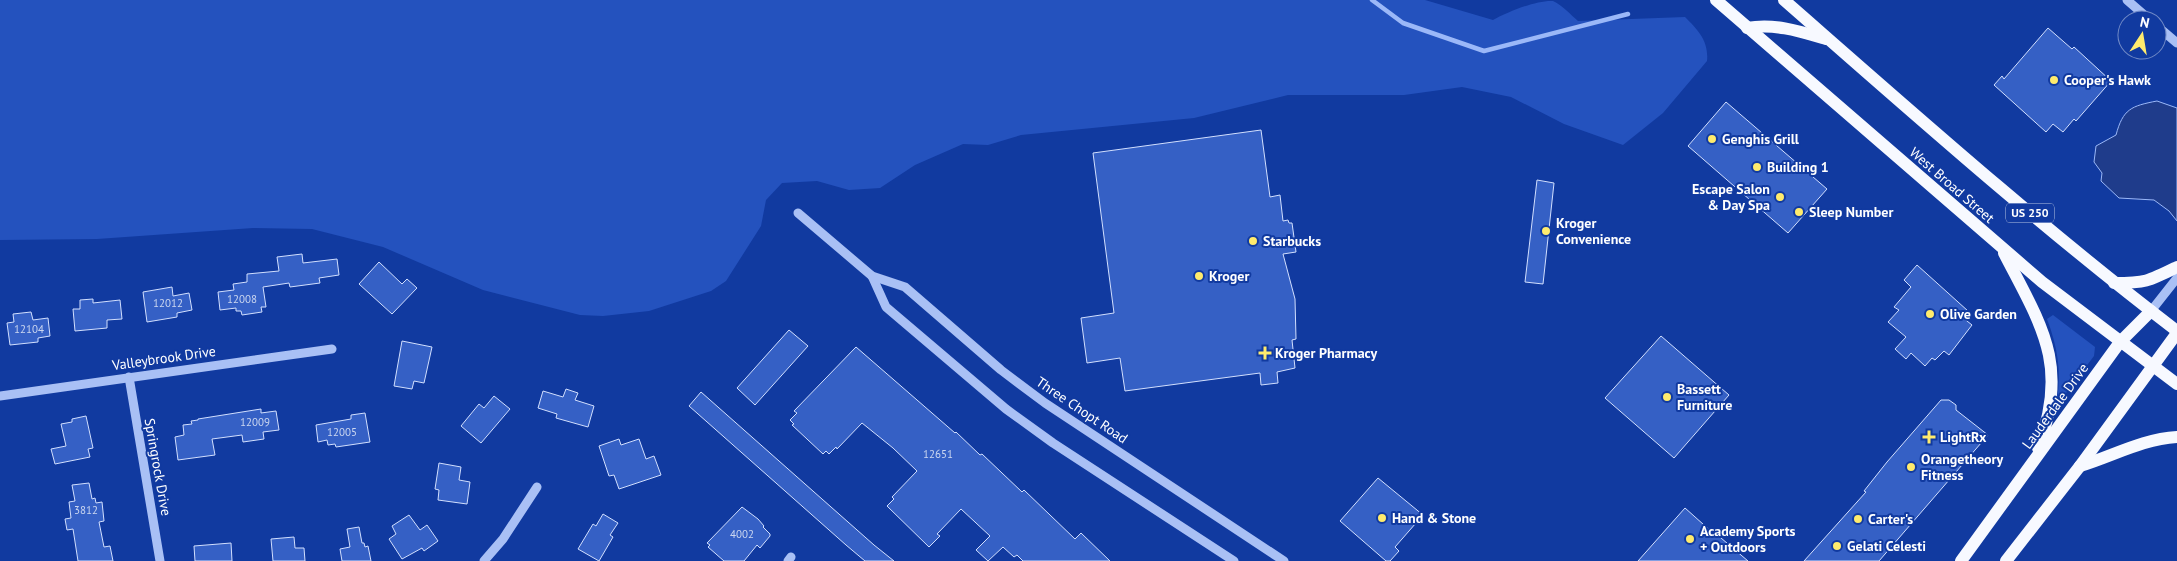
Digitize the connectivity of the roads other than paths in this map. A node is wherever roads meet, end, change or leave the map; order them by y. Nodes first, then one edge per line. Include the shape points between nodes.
1 (1716, 0) edge
2 (1784, 0) edge
3 (2127, 0) edge
4 (2138, 10) edge
5 (1747, 28) junction
6 (2167, 34) edge
7 (1830, 40) junction
8 (2177, 42) edge
9 (798, 213) dead end
10 (2002, 248) junction
11 (2177, 267) edge
12 (872, 276) junction
13 (2177, 278) edge
14 (2114, 283) junction
15 (2151, 311) junction
16 (2177, 332) edge
17 (2120, 342) junction
18 (332, 349) dead end
19 (2153, 366) junction
20 (129, 377) junction
21 (2177, 384) edge
22 (0, 396) edge
23 (2177, 437) edge
24 (2033, 461) junction
25 (2080, 466) junction
26 (537, 487) dead end
27 (160, 561) edge
28 (484, 561) edge
29 (1234, 561) edge
30 (1284, 561) edge
31 (1961, 561) edge
32 (2006, 561) edge

1 - 5 main road, West Broad Street
2 - 7 main road, US 250
3 - 4 street
5 - 7 main road via 1778,26
5 - 10 main road, West Broad Street
6 - 8 street
7 - 14 main road, US 250
9 - 12 street, Three Chopt Road
10 - 17 main road, West Broad Street
10 - 24 main road via 2043,328 2050,356 2053,381 2049,411
11 - 14 main road via 2146,282
12 - 29 street, Three Chopt Road via 886,307 1006,410
12 - 30 street, Three Chopt Road via 905,287 1044,403
13 - 15 street
14 - 15 main road, US 250
15 - 16 main road, US 250
15 - 17 main road, Lauderdale Drive
16 - 19 main road
17 - 19 main road, West Broad Street
17 - 24 main road, Lauderdale Drive
18 - 20 street, Valleybrook Drive
19 - 21 main road, West Broad Street
19 - 25 main road
20 - 22 street, Valleybrook Drive
20 - 27 street, Springrock Drive
23 - 25 main road via 2142,442
24 - 31 main road, Lauderdale Drive
25 - 32 main road
26 - 28 street via 503,539

